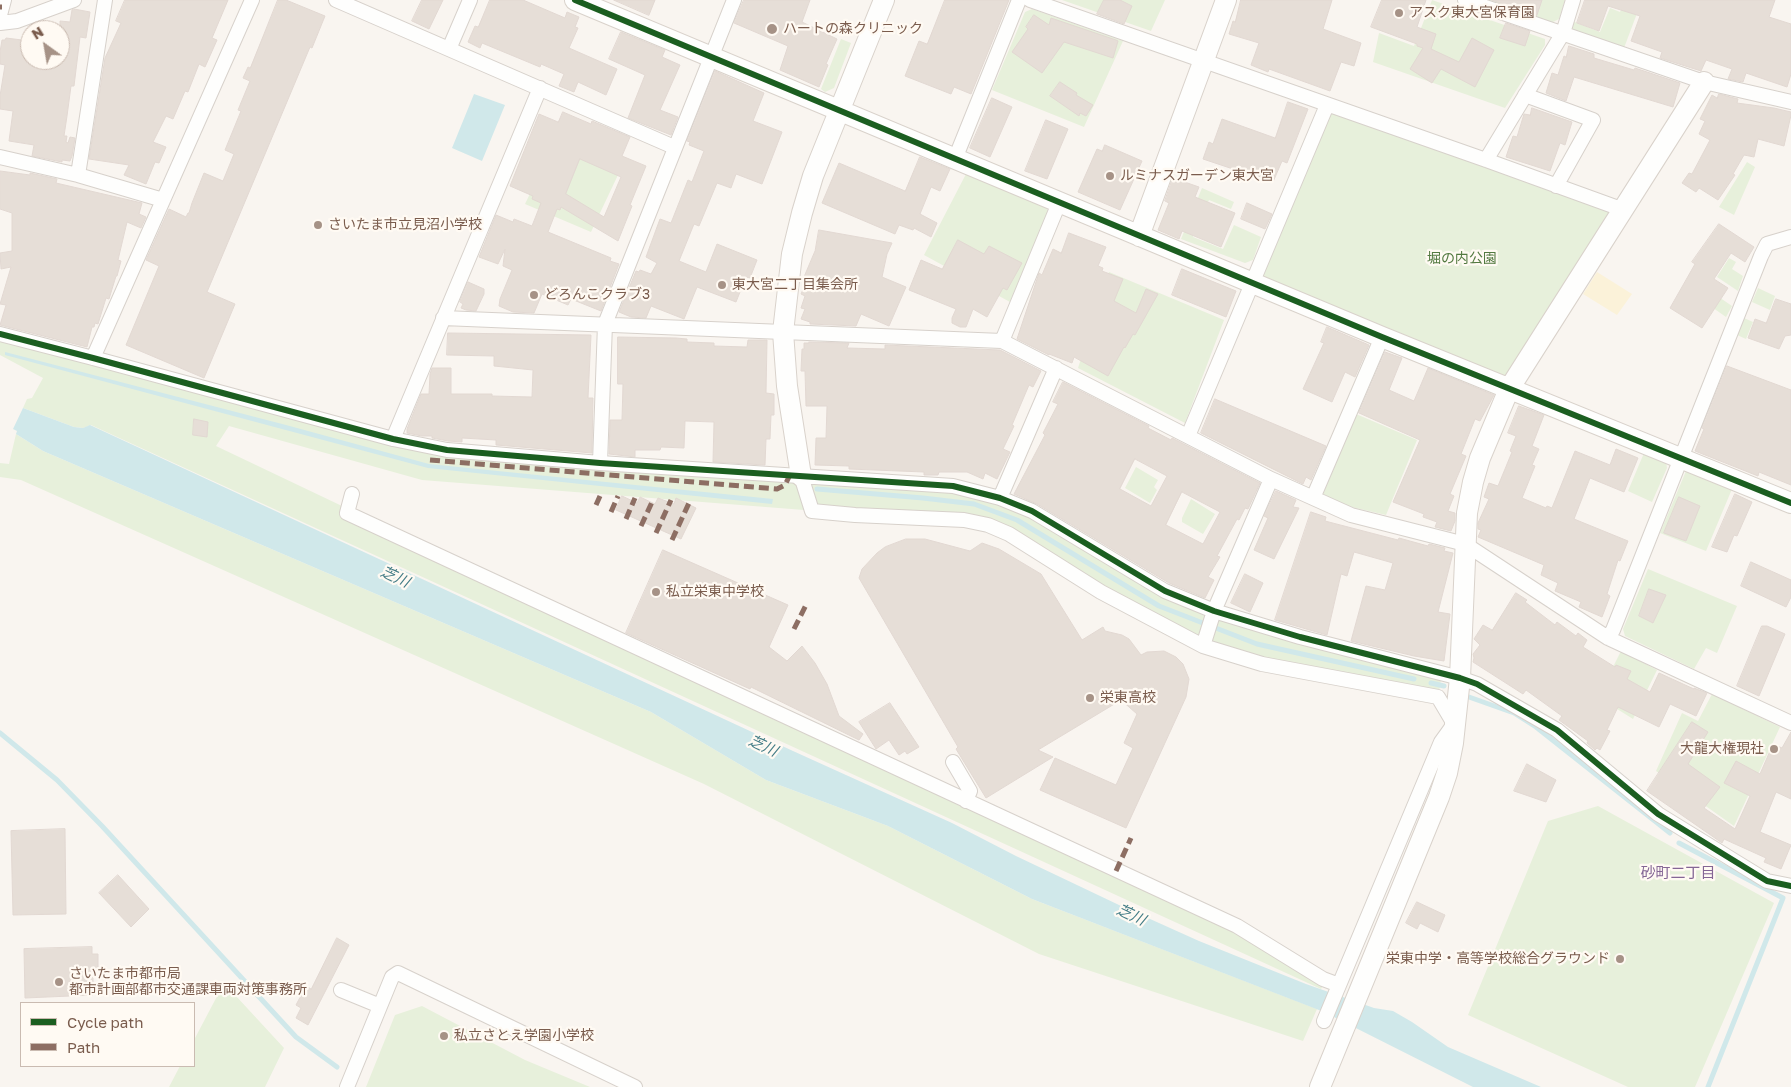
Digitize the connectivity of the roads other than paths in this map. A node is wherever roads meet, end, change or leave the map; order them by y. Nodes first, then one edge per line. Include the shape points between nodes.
1 (4, 0) edge
2 (74, 0) edge
3 (105, 0) edge
4 (252, 0) edge
5 (336, 0) edge
6 (470, 0) edge
7 (575, 0) edge
8 (734, 0) edge
9 (884, 0) edge
10 (1019, 0) edge
11 (1030, 0) edge
12 (1226, 0) edge
13 (1465, 0) edge
14 (1573, 0) edge
15 (0, 15) edge
16 (0, 23) edge
17 (1563, 33) junction
18 (448, 49) junction
19 (711, 57) junction
20 (1203, 61) junction
21 (1704, 82) junction
22 (540, 88) junction
23 (1525, 94) junction
24 (1791, 102) edge
25 (1327, 105) junction
26 (840, 111) junction
27 (674, 147) junction
28 (0, 157) edge
29 (955, 159) junction
30 (1486, 160) junction
31 (78, 175) junction
32 (1556, 186) junction
33 (163, 200) junction
34 (1059, 202) junction
35 (1624, 210) junction
36 (1139, 236) junction
37 (1791, 237) edge
38 (1252, 283) junction
39 (443, 318) junction
40 (605, 324) junction
41 (783, 332) junction
42 (0, 334) edge
43 (1382, 337) junction
44 (1002, 341) junction
45 (93, 358) junction
46 (1056, 368) junction
47 (1509, 389) junction
48 (1188, 436) junction
49 (393, 439) junction
50 (1680, 458) junction
51 (600, 462) junction
52 (801, 476) junction
53 (1271, 479) junction
54 (352, 494) dead end
55 (1000, 498) junction
56 (1313, 498) junction
57 (1791, 502) edge
58 (1465, 544) junction
59 (1213, 617) junction
60 (1608, 638) junction
61 (1203, 646) junction
62 (1458, 688) junction
63 (1454, 724) junction
64 (1791, 724) edge
65 (954, 762) dead end
66 (966, 802) junction
67 (1791, 886) edge
68 (1338, 988) junction
69 (341, 990) dead end
70 (380, 1006) junction
71 (1324, 1021) dead end
72 (347, 1087) edge
73 (635, 1087) edge
74 (1320, 1087) edge

1 - 15 street
2 - 16 street via 18,21
3 - 31 street
4 - 33 street
5 - 18 street
6 - 18 street
7 - 19 street
8 - 19 street
9 - 26 street
10 - 29 street
11 - 20 street
12 - 20 street
13 - 17 street
14 - 17 street
17 - 21 street
17 - 23 street
18 - 22 street
19 - 26 street
19 - 27 street
20 - 25 street
20 - 36 street
21 - 24 street
21 - 35 street
22 - 27 street
22 - 39 street
23 - 30 street
23 - 32 street via 1593,120
25 - 30 street
25 - 38 street
26 - 29 street
26 - 41 street via 802,213 792,254
27 - 40 street
28 - 31 street
29 - 34 street
30 - 32 street
31 - 33 street
32 - 35 street
33 - 45 street
34 - 36 street
34 - 44 street
35 - 47 street
36 - 38 street
37 - 50 street via 1767,244
38 - 43 street
38 - 48 street
39 - 40 street
39 - 49 street
40 - 41 street
40 - 51 street
41 - 44 street
41 - 52 street via 787,386
42 - 45 street
43 - 47 street
43 - 56 street
44 - 46 street
45 - 49 street
46 - 48 street
46 - 55 street
47 - 50 street
47 - 58 street via 1473,482
48 - 53 street
49 - 51 street via 447,450
50 - 57 street
50 - 60 street
51 - 52 street
52 - 55 street via 953,486
52 - 61 street via 812,511 964,520 988,526 1009,534 1101,592
53 - 56 street
53 - 59 street
54 - 66 street via 347,513
55 - 59 street via 1044,518
56 - 58 street via 1351,516
58 - 60 street
58 - 62 street
59 - 61 street
59 - 62 street via 1300,638
60 - 64 street
61 - 63 street via 1262,664 1438,697
62 - 63 street
62 - 67 street via 1477,684 1557,730 1658,814 1766,881
63 - 68 street via 1441,742
63 - 74 street via 1447,773 1439,797
65 - 66 street via 970,791
66 - 68 street via 1237,926
68 - 71 street
69 - 70 street
70 - 72 street
70 - 73 street via 392,977 398,973

